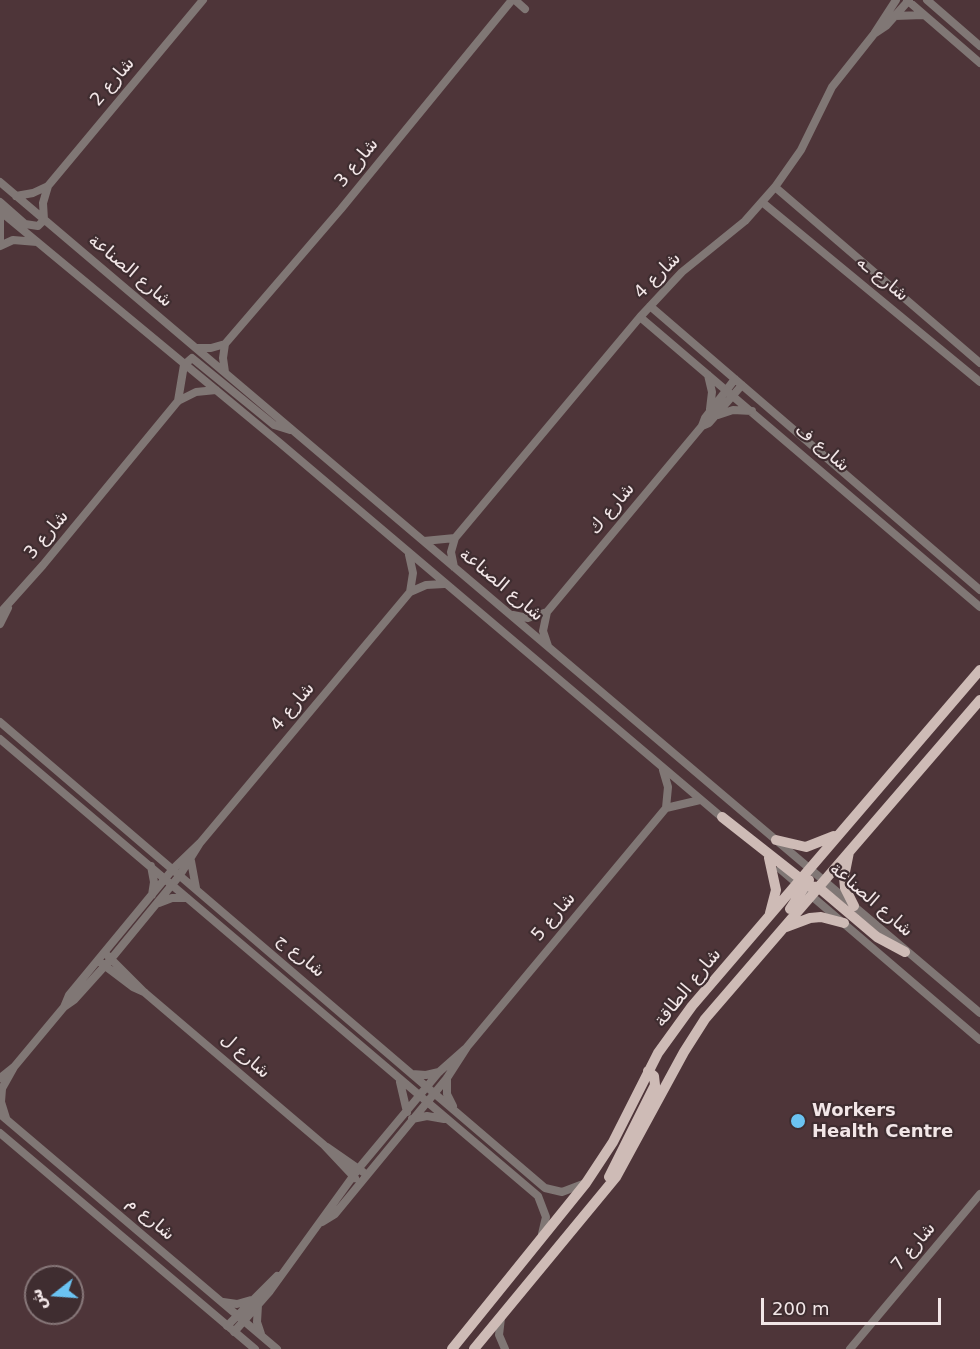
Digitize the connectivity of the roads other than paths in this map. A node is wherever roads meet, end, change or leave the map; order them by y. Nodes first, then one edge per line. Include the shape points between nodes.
1 (203, 0) edge
2 (513, 0) edge
3 (896, 0) edge
4 (908, 0) edge
5 (927, 0) edge
6 (934, 0) edge
7 (525, 9) dead end
8 (891, 9) edge
9 (942, 13) junction
10 (925, 16) junction
11 (980, 46) edge
12 (980, 63) edge
13 (0, 182) edge
14 (48, 186) junction
15 (775, 187) junction
16 (16, 196) junction
17 (0, 202) edge
18 (762, 202) junction
19 (0, 211) edge
20 (0, 215) edge
21 (44, 220) junction
22 (0, 241) edge
23 (38, 243) junction
24 (0, 246) edge
25 (650, 306) junction
26 (640, 317) junction
27 (944, 331) junction
28 (934, 343) junction
29 (225, 344) junction
30 (195, 347) junction
31 (980, 363) edge
32 (184, 365) junction
33 (706, 372) junction
34 (226, 373) junction
35 (738, 382) junction
36 (980, 382) edge
37 (216, 390) junction
38 (730, 392) junction
39 (178, 401) junction
40 (752, 411) junction
41 (712, 415) junction
42 (293, 431) junction
43 (874, 497) junction
44 (866, 507) junction
45 (455, 538) junction
46 (423, 541) junction
47 (409, 554) junction
48 (454, 567) junction
49 (444, 584) junction
50 (980, 590) edge
51 (410, 592) junction
52 (9, 605) junction
53 (980, 607) edge
54 (546, 612) junction
55 (0, 613) edge
56 (510, 614) junction
57 (0, 624) edge
58 (551, 650) junction
59 (980, 670) edge
60 (980, 700) edge
61 (0, 722) edge
62 (0, 739) edge
63 (662, 768) junction
64 (700, 800) junction
65 (864, 805) junction
66 (666, 808) junction
67 (722, 818) junction
68 (840, 833) junction
69 (776, 840) junction
70 (850, 848) junction
71 (161, 858) junction
72 (769, 858) junction
73 (187, 859) junction
74 (151, 866) junction
75 (177, 872) junction
76 (169, 882) junction
77 (810, 883) junction
78 (197, 891) junction
79 (188, 898) junction
80 (154, 900) junction
81 (854, 906) junction
82 (766, 920) junction
83 (844, 923) junction
84 (778, 932) junction
85 (904, 952) junction
86 (108, 956) junction
87 (101, 963) junction
88 (748, 968) junction
89 (292, 970) junction
90 (284, 979) junction
91 (144, 992) junction
92 (980, 1013) edge
93 (356, 1026) junction
94 (348, 1036) junction
95 (980, 1040) edge
96 (14, 1067) junction
97 (648, 1071) junction
98 (411, 1074) junction
99 (443, 1075) junction
100 (0, 1078) edge
101 (400, 1081) junction
102 (1, 1090) edge
103 (430, 1090) junction
104 (423, 1100) junction
105 (456, 1112) junction
106 (409, 1116) junction
107 (4, 1118) edge
108 (445, 1119) junction
109 (0, 1132) edge
110 (500, 1148) junction
111 (373, 1153) junction
112 (494, 1157) junction
113 (55, 1161) junction
114 (343, 1161) junction
115 (46, 1172) junction
116 (356, 1172) junction
117 (366, 1175) junction
118 (360, 1182) junction
119 (586, 1183) junction
120 (343, 1190) junction
121 (980, 1194) edge
122 (602, 1195) junction
123 (322, 1222) junction
124 (537, 1246) junction
125 (173, 1260) junction
126 (164, 1272) junction
127 (221, 1301) junction
128 (255, 1303) junction
129 (501, 1316) junction
130 (241, 1318) junction
131 (231, 1329) junction
132 (263, 1337) junction
133 (255, 1349) edge
134 (277, 1349) edge
135 (452, 1349) edge
136 (474, 1349) edge
137 (505, 1349) edge
138 (850, 1349) edge

1 - 14 street, شارع 2
2 - 7 street
2 - 29 street, شارع 3
3 - 8 street, شارع 4
4 - 8 street, شارع 4
4 - 10 street
5 - 9 street
6 - 9 street
8 - 10 street
8 - 15 street, شارع 4 via 832,87 801,150
9 - 11 street
10 - 12 street
13 - 16 street, شارع الصناعة
14 - 16 street
14 - 21 street via 43,202
15 - 18 street, شارع 4
15 - 27 street, شارع ـه
16 - 21 street, شارع الصناعة
17 - 21 street via 30,226 38,226
18 - 25 street, شارع 4 via 726,239 682,272
18 - 28 street, شارع ـه
19 - 23 street, شارع الصناعة
20 - 22 street
21 - 30 street, شارع الصناعة
23 - 24 street via 13,240
23 - 32 street, شارع الصناعة
25 - 26 street, شارع 4
25 - 35 street, شارع ف
26 - 33 street, شارع ف
26 - 45 street, شارع 4
27 - 28 street
27 - 31 street, شارع ـه
28 - 36 street, شارع ـه
29 - 30 street
29 - 34 street
30 - 34 street, شارع الصناعة
32 - 37 street, شارع الصناعة
32 - 39 street
32 - 42 street via 189,359 196,360 274,425
33 - 38 street, شارع ف
33 - 41 street via 712,392
34 - 42 street, شارع الصناعة
35 - 38 street, شارع ك
35 - 43 street, شارع ف
37 - 39 street
37 - 47 street, شارع الصناعة
38 - 40 street, شارع ف
38 - 41 street, شارع ك
39 - 52 street, شارع 3
40 - 41 street
40 - 44 street, شارع ف
41 - 54 street, شارع ك
42 - 46 street, شارع الصناعة
43 - 44 street
43 - 50 street, شارع ف
44 - 53 street, شارع ف
45 - 46 street
45 - 48 street via 451,552
46 - 48 street, شارع الصناعة
47 - 49 street, شارع الصناعة
47 - 51 street via 413,573
48 - 56 street, شارع الصناعة
49 - 51 street via 426,585
49 - 63 street, شارع الصناعة
51 - 73 street, شارع 4
52 - 55 street, شارع 3
52 - 57 street, شارع 3
54 - 56 street via 528,618
54 - 58 street via 543,632
56 - 58 street, شارع الصناعة
58 - 69 street, شارع الصناعة
59 - 65 main road, شارع الطاقة
60 - 70 main road, شارع الطاقة
61 - 71 street, شارع ج
62 - 74 street, شارع ج
63 - 64 street, شارع الصناعة
63 - 66 street via 668,787
64 - 66 street
64 - 67 street, شارع الصناعة
65 - 68 main road, شارع الطاقة
65 - 77 main road
66 - 99 street, شارع 5
67 - 72 street, شارع الصناعة
67 - 77 main road
68 - 69 main road via 806,847
68 - 77 main road, شارع الطاقة
69 - 77 street, شارع الصناعة
70 - 77 main road, شارع الطاقة
70 - 81 main road via 844,877
71 - 73 street
71 - 75 street, شارع ج
72 - 77 street, شارع الصناعة
72 - 82 main road via 776,890
73 - 75 street, شارع 4
73 - 78 street
74 - 76 street, شارع ج
74 - 80 street
75 - 76 street, شارع 4
75 - 78 street, شارع ج
76 - 79 street, شارع ج
76 - 80 street, شارع 4
77 - 81 street, شارع الصناعة
77 - 82 main road, شارع الطاقة
77 - 83 street, شارع الصناعة
77 - 84 main road, شارع الطاقة
77 - 85 main road via 878,937
77 - 88 main road via 760,944
78 - 89 street, شارع ج
79 - 80 street
79 - 90 street, شارع ج
80 - 86 street, شارع 4
81 - 85 street, شارع الصناعة
82 - 97 main road, شارع الطاقة via 692,1006
83 - 84 main road via 810,918
83 - 95 street, شارع الصناعة
84 - 88 main road, شارع الطاقة
85 - 92 street, شارع الصناعة
86 - 87 street, شارع 4
86 - 91 street, شارع ل
87 - 91 street, شارع ل
87 - 96 street, شارع 4 via 69,995 64,1007
88 - 122 main road, شارع الطاقة via 694,1035 625,1162
89 - 90 street
89 - 93 street, شارع ج
90 - 94 street, شارع ج
91 - 114 street, شارع ل
93 - 94 street
93 - 98 street, شارع ج
94 - 101 street, شارع ج
96 - 100 street, شارع 4
96 - 102 street, شارع 4
97 - 119 main road, شارع الطاقة via 613,1142
97 - 122 main road via 654,1076 655,1085
98 - 99 street
98 - 103 street, شارع ج
99 - 103 street, شارع 5
99 - 105 street
101 - 104 street, شارع ج
101 - 106 street
102 - 107 street
103 - 104 street, شارع 5
103 - 105 street, شارع ج
104 - 106 street, شارع 5
104 - 108 street, شارع ج
105 - 110 street, شارع ج
106 - 108 street
106 - 111 street, شارع 5
106 - 117 street, شارع 5
107 - 113 street, شارع م
108 - 112 street, شارع ج
109 - 115 street, شارع م
110 - 112 street
110 - 119 street, شارع ج via 554,1192
111 - 114 street
111 - 116 street, شارع 5
112 - 124 street, شارع ج via 544,1206 545,1226
113 - 115 street
113 - 125 street, شارع م
114 - 116 street, شارع ل
114 - 120 street
115 - 126 street, شارع م
116 - 117 street, شارع ل
116 - 118 street, شارع ل
116 - 120 street, شارع 5
117 - 118 street, شارع 5
118 - 123 street, شارع 5 via 334,1214
119 - 124 main road, شارع الطاقة
120 - 123 street, شارع 5
121 - 138 street, شارع 7
122 - 129 main road, شارع الطاقة
123 - 128 street, شارع 5
124 - 135 main road, شارع الطاقة
125 - 126 street
125 - 127 street, شارع م
126 - 131 street, شارع م
127 - 128 street
127 - 130 street, شارع م
128 - 130 street, شارع 5
128 - 132 street
129 - 136 main road, شارع الطاقة
129 - 137 street via 499,1335
130 - 131 street, شارع 5
130 - 132 street, شارع م
131 - 133 street, شارع م
132 - 134 street, شارع م

